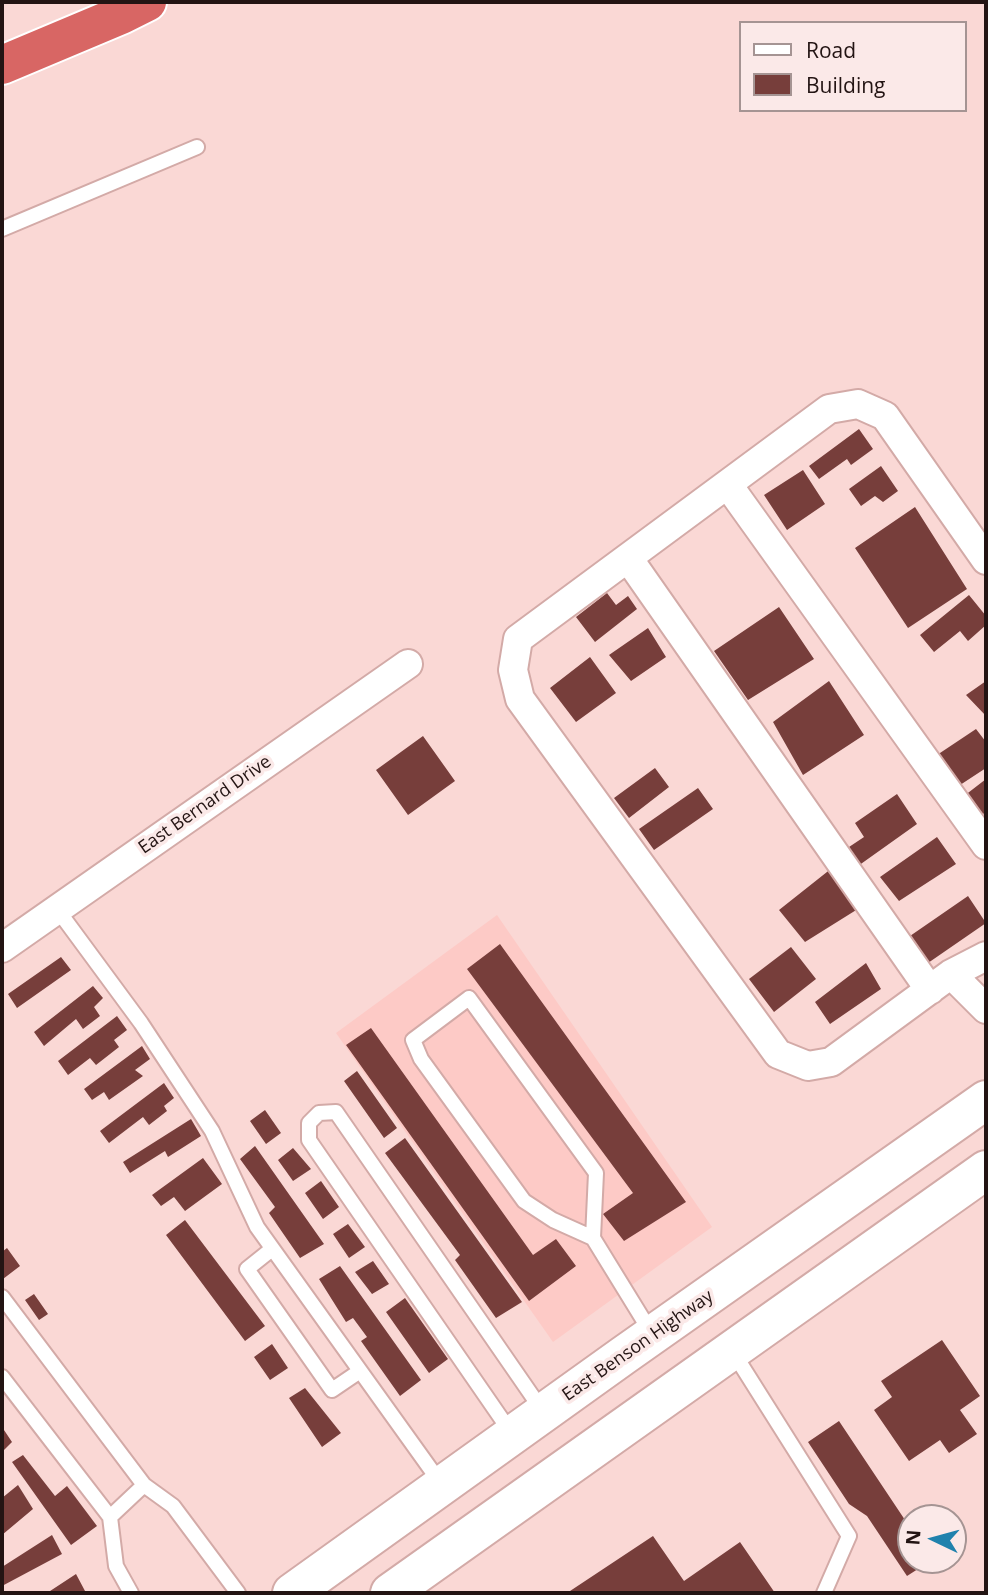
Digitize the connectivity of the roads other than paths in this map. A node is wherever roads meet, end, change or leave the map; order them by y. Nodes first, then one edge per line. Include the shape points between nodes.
1 (147, 2) edge
2 (2, 65) edge
3 (197, 146) dead end
4 (2, 229) edge
5 (728, 485) junction
6 (628, 558) junction
7 (986, 561) edge
8 (408, 664) dead end
9 (986, 845) edge
10 (57, 909) junction
11 (2, 948) edge
12 (986, 956) edge
13 (941, 982) junction
14 (986, 1009) edge
15 (986, 1100) edge
16 (986, 1170) edge
17 (593, 1238) junction
18 (272, 1249) junction
19 (740, 1274) junction
20 (2, 1299) edge
21 (775, 1320) junction
22 (652, 1335) junction
23 (732, 1351) junction
24 (360, 1371) junction
25 (2, 1377) edge
26 (544, 1413) junction
27 (513, 1435) junction
28 (144, 1485) junction
29 (442, 1486) junction
30 (110, 1517) junction
31 (131, 1593) edge
32 (238, 1593) edge
33 (292, 1593) edge
34 (392, 1593) edge
35 (824, 1593) edge

1 - 2 highway
3 - 4 lane
5 - 6 street
5 - 7 street via 829,410 858,404 885,416
5 - 9 street
6 - 13 street
6 - 13 street via 518,639 513,670 520,699 778,1054 808,1066 831,1062
8 - 10 street, East Bernard Drive
10 - 11 street, East Bernard Drive
10 - 18 lane via 141,1023 212,1131
12 - 13 street
13 - 14 street
15 - 19 main road, East Benson Highway
16 - 21 main road
17 - 17 lane via 524,1201 421,1059 413,1040 469,998 596,1173
17 - 22 lane
18 - 24 lane
18 - 24 lane via 247,1269 332,1390
19 - 21 main road
19 - 22 main road, East Benson Highway
20 - 28 lane
21 - 23 main road
22 - 26 main road, East Benson Highway
23 - 34 main road
23 - 35 lane via 849,1536
24 - 29 lane
25 - 30 lane
26 - 27 main road, East Benson Highway
26 - 27 lane via 336,1112 319,1113 309,1123 309,1140
27 - 29 main road, East Benson Highway
28 - 30 lane
28 - 32 lane via 173,1506
29 - 33 main road, East Benson Highway
30 - 31 lane via 116,1566

